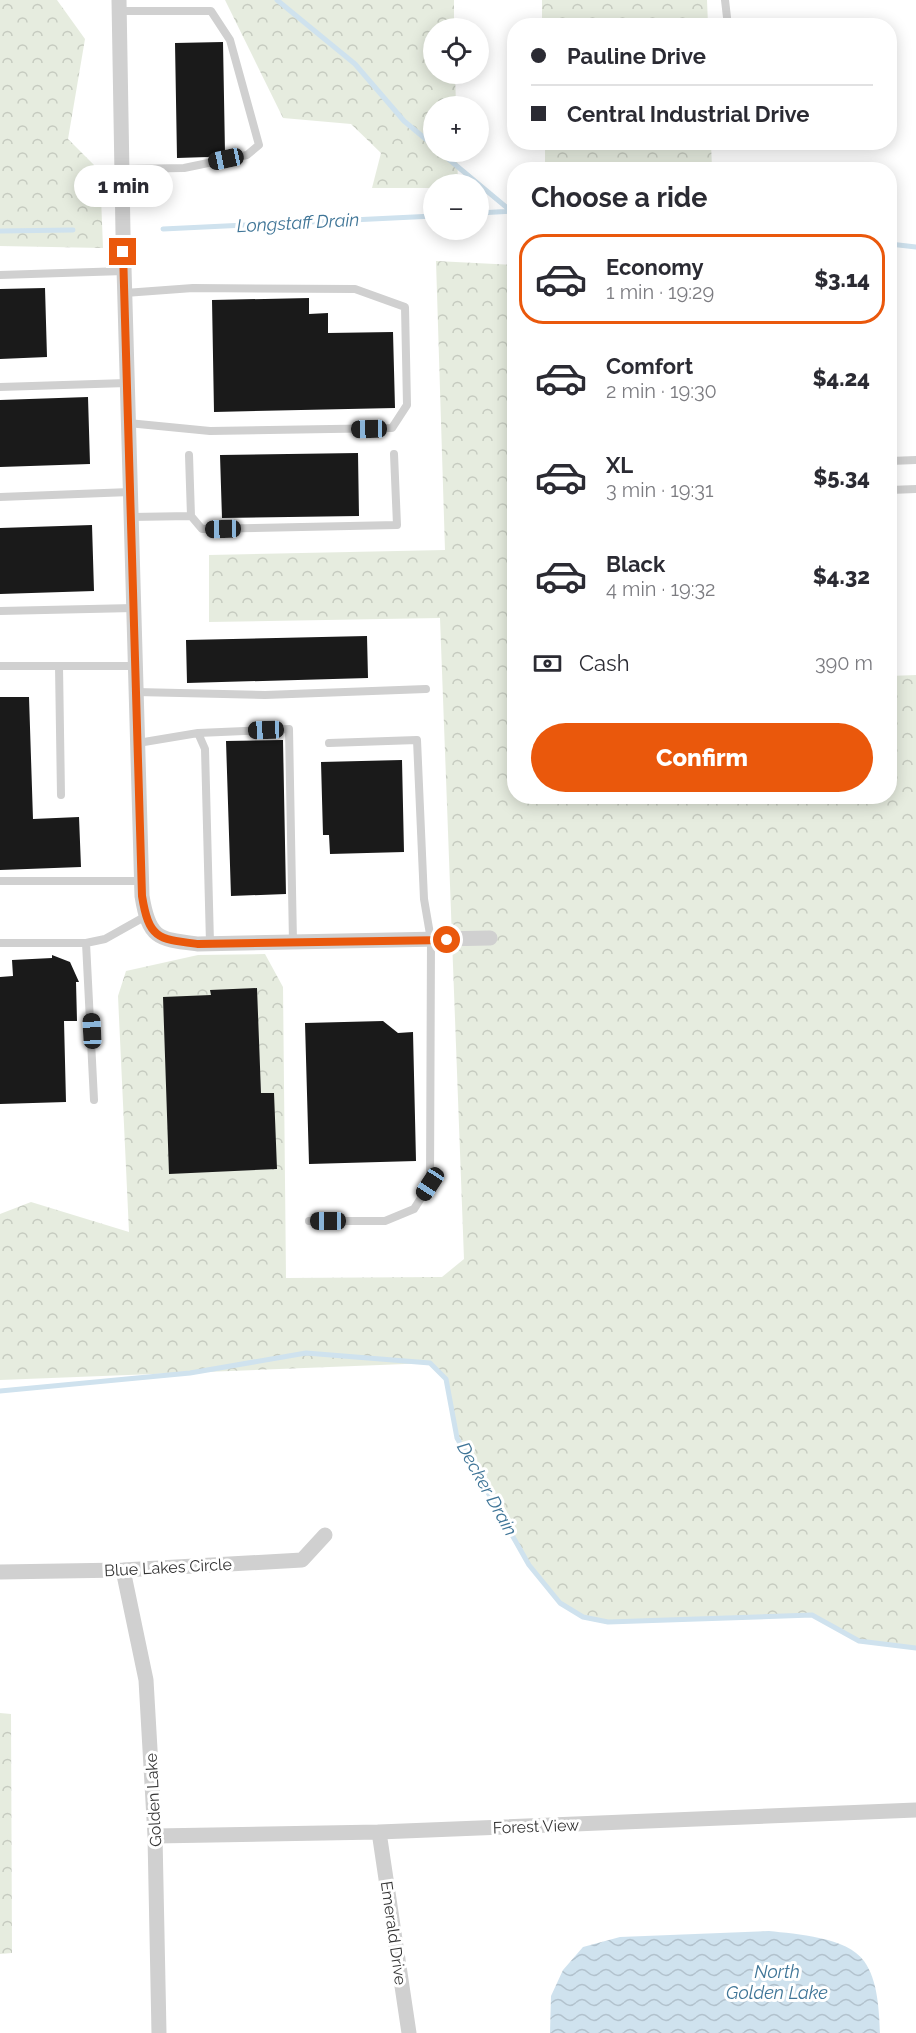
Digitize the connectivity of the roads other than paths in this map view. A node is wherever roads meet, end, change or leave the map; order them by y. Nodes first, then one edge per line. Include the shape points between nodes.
1 (725, 0) edge
2 (119, 6) edge
3 (727, 18) edge
4 (122, 169) junction
5 (124, 271) junction
6 (0, 275) edge
7 (125, 293) junction
8 (127, 383) junction
9 (0, 387) edge
10 (128, 423) junction
11 (394, 454) dead end
12 (189, 455) dead end
13 (916, 460) edge
14 (897, 461) edge
15 (916, 489) edge
16 (897, 490) edge
17 (130, 492) junction
18 (0, 497) edge
19 (191, 516) junction
20 (131, 517) junction
21 (134, 608) junction
22 (0, 611) edge
23 (0, 666) edge
24 (59, 666) junction
25 (136, 666) junction
26 (426, 689) dead end
27 (136, 692) junction
28 (198, 733) junction
29 (138, 743) junction
30 (329, 743) dead end
31 (61, 795) dead end
32 (0, 881) edge
33 (142, 881) junction
34 (147, 916) junction
35 (490, 938) dead end
36 (430, 940) junction
37 (293, 942) junction
38 (0, 943) edge
39 (86, 943) junction
40 (210, 944) junction
41 (94, 1100) dead end
42 (309, 1221) dead end
43 (325, 1535) dead end
44 (123, 1570) junction
45 (0, 1572) edge
46 (916, 1810) edge
47 (380, 1832) junction
48 (155, 1836) junction
49 (159, 2033) edge
50 (409, 2033) edge

1 - 3 lane
2 - 4 street
2 - 4 lane via 212,11 230,40 259,145 247,155 184,168
4 - 5 street
5 - 6 lane
5 - 7 street
7 - 8 street
7 - 10 lane via 193,288 355,289 405,308 407,405 392,428 210,431
8 - 9 lane
8 - 10 street
10 - 17 street
11 - 19 lane via 397,525 202,530
12 - 19 lane
13 - 14 lane
15 - 16 lane
17 - 18 lane
17 - 20 street
19 - 20 lane
20 - 21 street
21 - 22 lane
21 - 25 street
23 - 24 lane
24 - 25 lane
24 - 31 lane
25 - 27 street
26 - 27 lane via 266,695
27 - 29 street
28 - 29 lane
28 - 37 lane via 289,729
28 - 40 lane via 205,749
29 - 33 street
30 - 36 lane via 417,740 424,899
32 - 33 lane
33 - 34 street
34 - 39 lane via 105,939
34 - 40 street via 155,934 173,941
35 - 36 street
36 - 37 street
36 - 42 lane via 430,1184 414,1209 385,1221
37 - 40 street
38 - 39 lane
39 - 41 lane
43 - 44 street, Blue Lakes Circle via 302,1560
44 - 45 street, Blue Lakes Circle
44 - 48 street, Golden Lake via 146,1680
46 - 47 street, Forest View
47 - 48 street, Forest View
47 - 50 street, Emerald Drive
48 - 49 street, Golden Lake

